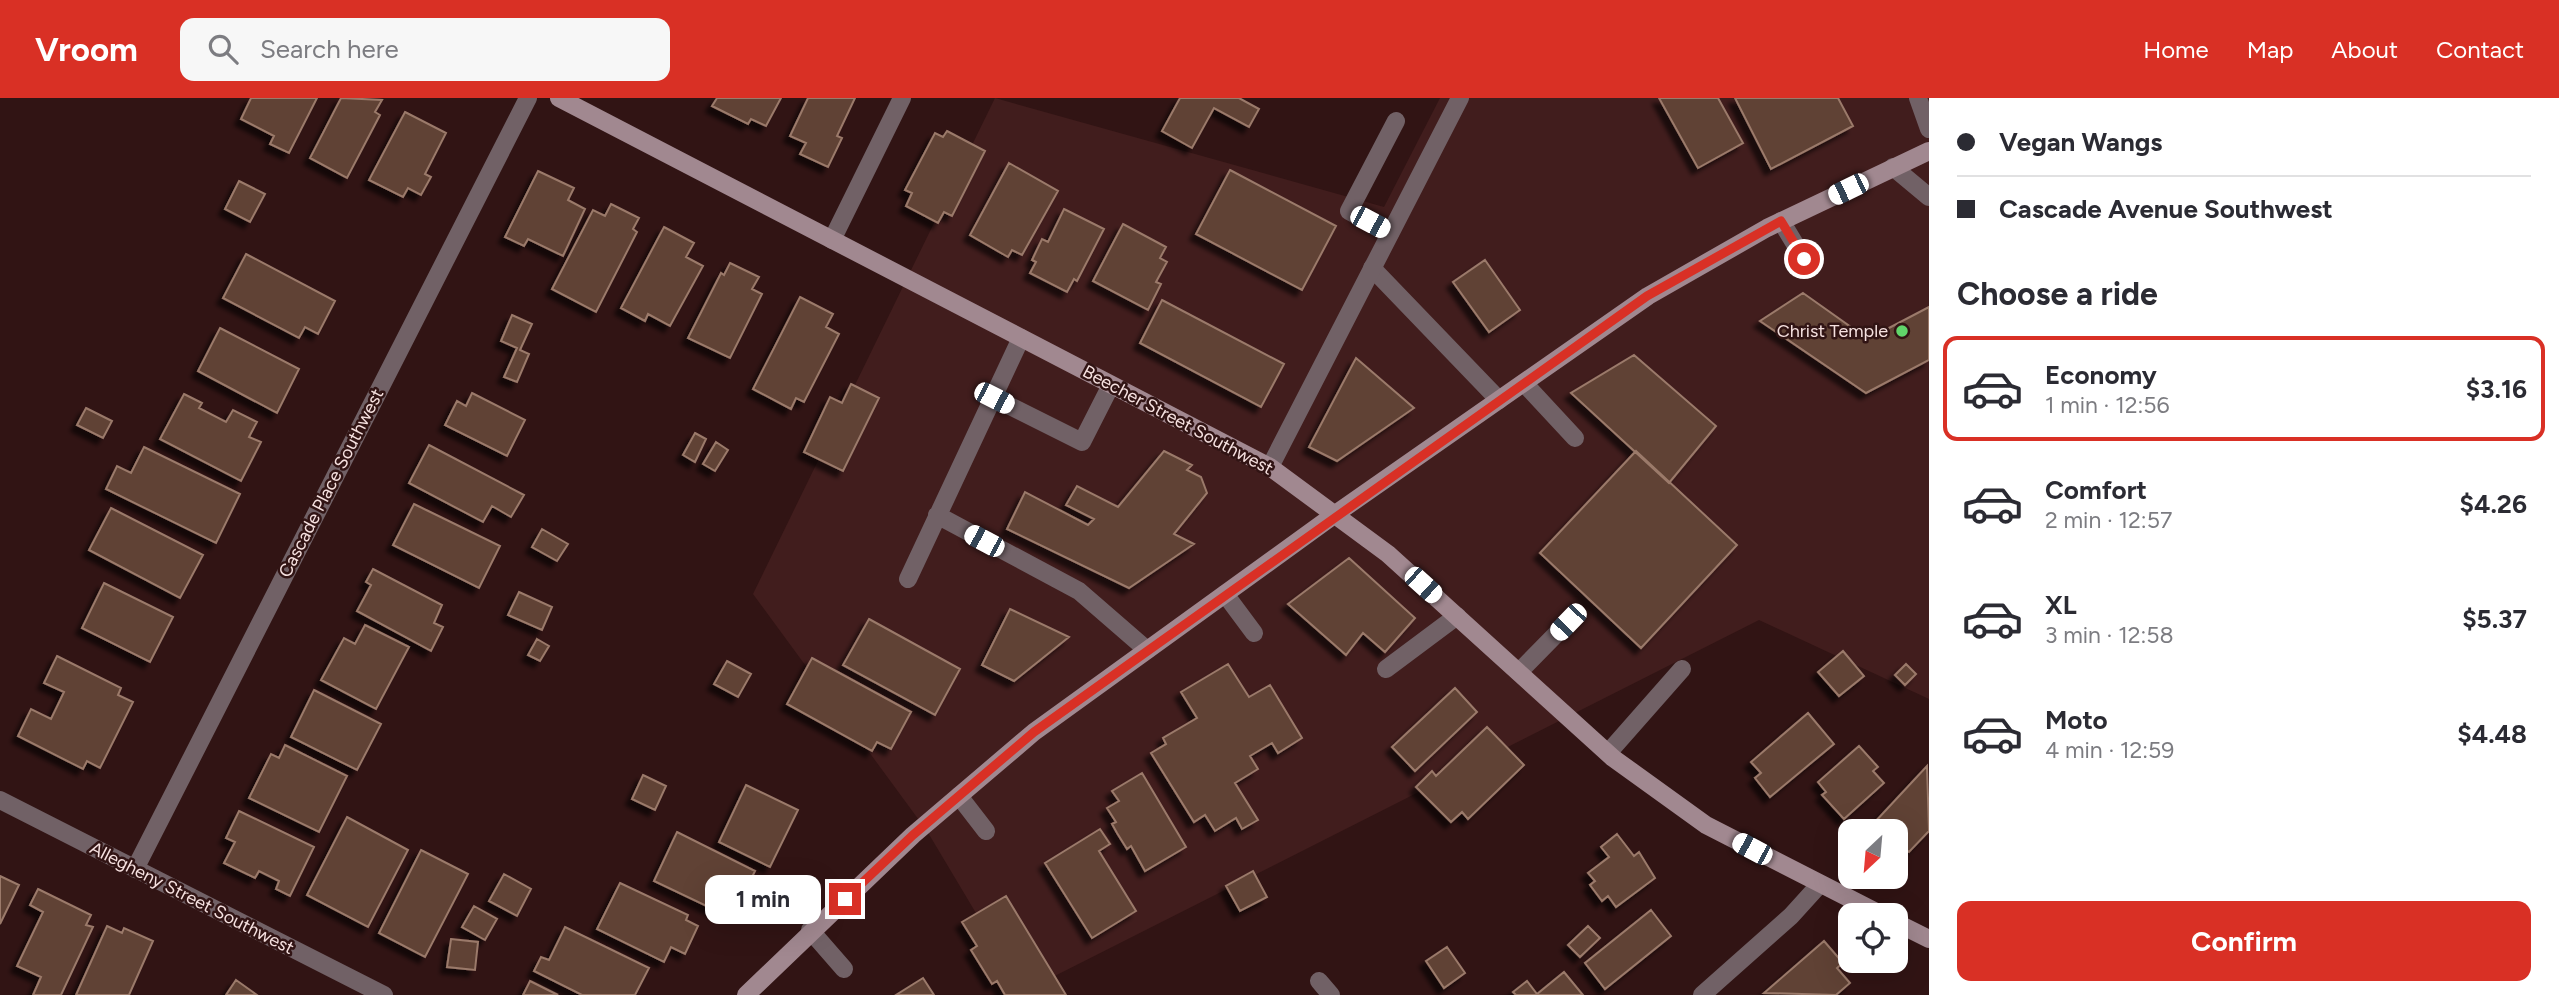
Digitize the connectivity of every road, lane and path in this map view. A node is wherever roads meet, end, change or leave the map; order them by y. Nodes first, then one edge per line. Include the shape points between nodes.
1 (528, 98) edge
2 (559, 98) edge
3 (902, 98) edge
4 (1460, 98) edge
5 (1917, 98) edge
6 (1395, 121) dead end
7 (1929, 129) edge
8 (1929, 151) edge
9 (1893, 167) junction
10 (1929, 197) edge
11 (1781, 221) junction
12 (1390, 233) junction
13 (832, 240) junction
14 (1804, 259) dead end
15 (1372, 268) junction
16 (1021, 338) junction
17 (1524, 383) junction
18 (1111, 385) junction
19 (994, 398) junction
20 (1499, 400) junction
21 (1575, 438) dead end
22 (1270, 467) junction
23 (937, 515) junction
24 (1334, 515) junction
25 (908, 579) dead end
26 (1225, 594) junction
27 (1457, 616) junction
28 (1568, 622) dead end
29 (1254, 633) dead end
30 (1147, 650) junction
31 (1386, 669) dead end
32 (1682, 669) dead end
33 (1519, 673) junction
34 (1608, 753) junction
35 (959, 796) junction
36 (0, 800) edge
37 (986, 831) dead end
38 (135, 869) junction
39 (1820, 884) junction
40 (1858, 903) edge
41 (1908, 928) edge
42 (810, 930) junction
43 (1929, 939) edge
44 (844, 969) dead end
45 (1319, 981) dead end
46 (384, 995) edge
47 (746, 995) edge
48 (1331, 995) edge
49 (1702, 995) edge

1 - 38 street, Cascade Place Southwest
2 - 13 street, Beecher Street Southwest
3 - 13 street
4 - 12 street
5 - 7 street
6 - 12 street via 1349,211
8 - 9 street
9 - 10 street
9 - 11 street
11 - 14 street
11 - 17 street via 1647,296
12 - 15 street
13 - 16 street, Beecher Street Southwest
15 - 20 street
15 - 22 street
16 - 18 street, Beecher Street Southwest
16 - 19 street
17 - 20 street
17 - 21 street
18 - 19 street via 1082,442
18 - 22 street, Beecher Street Southwest
19 - 23 street
20 - 24 street
22 - 24 street, Beecher Street Southwest
23 - 25 street
23 - 30 street via 1079,591
24 - 26 street
24 - 27 street, Beecher Street Southwest via 1388,554
26 - 29 street
26 - 30 street
27 - 31 street
27 - 33 street, Beecher Street Southwest
28 - 33 street
30 - 35 street via 1034,732
32 - 34 street
33 - 34 street, Beecher Street Southwest
34 - 39 street, Beecher Street Southwest via 1706,825
35 - 37 street
35 - 42 street
36 - 38 street, Allegheny Street Southwest
38 - 46 street, Allegheny Street Southwest
39 - 40 street, Beecher Street Southwest
39 - 49 street
41 - 43 street
42 - 44 street
42 - 47 street
45 - 48 street

